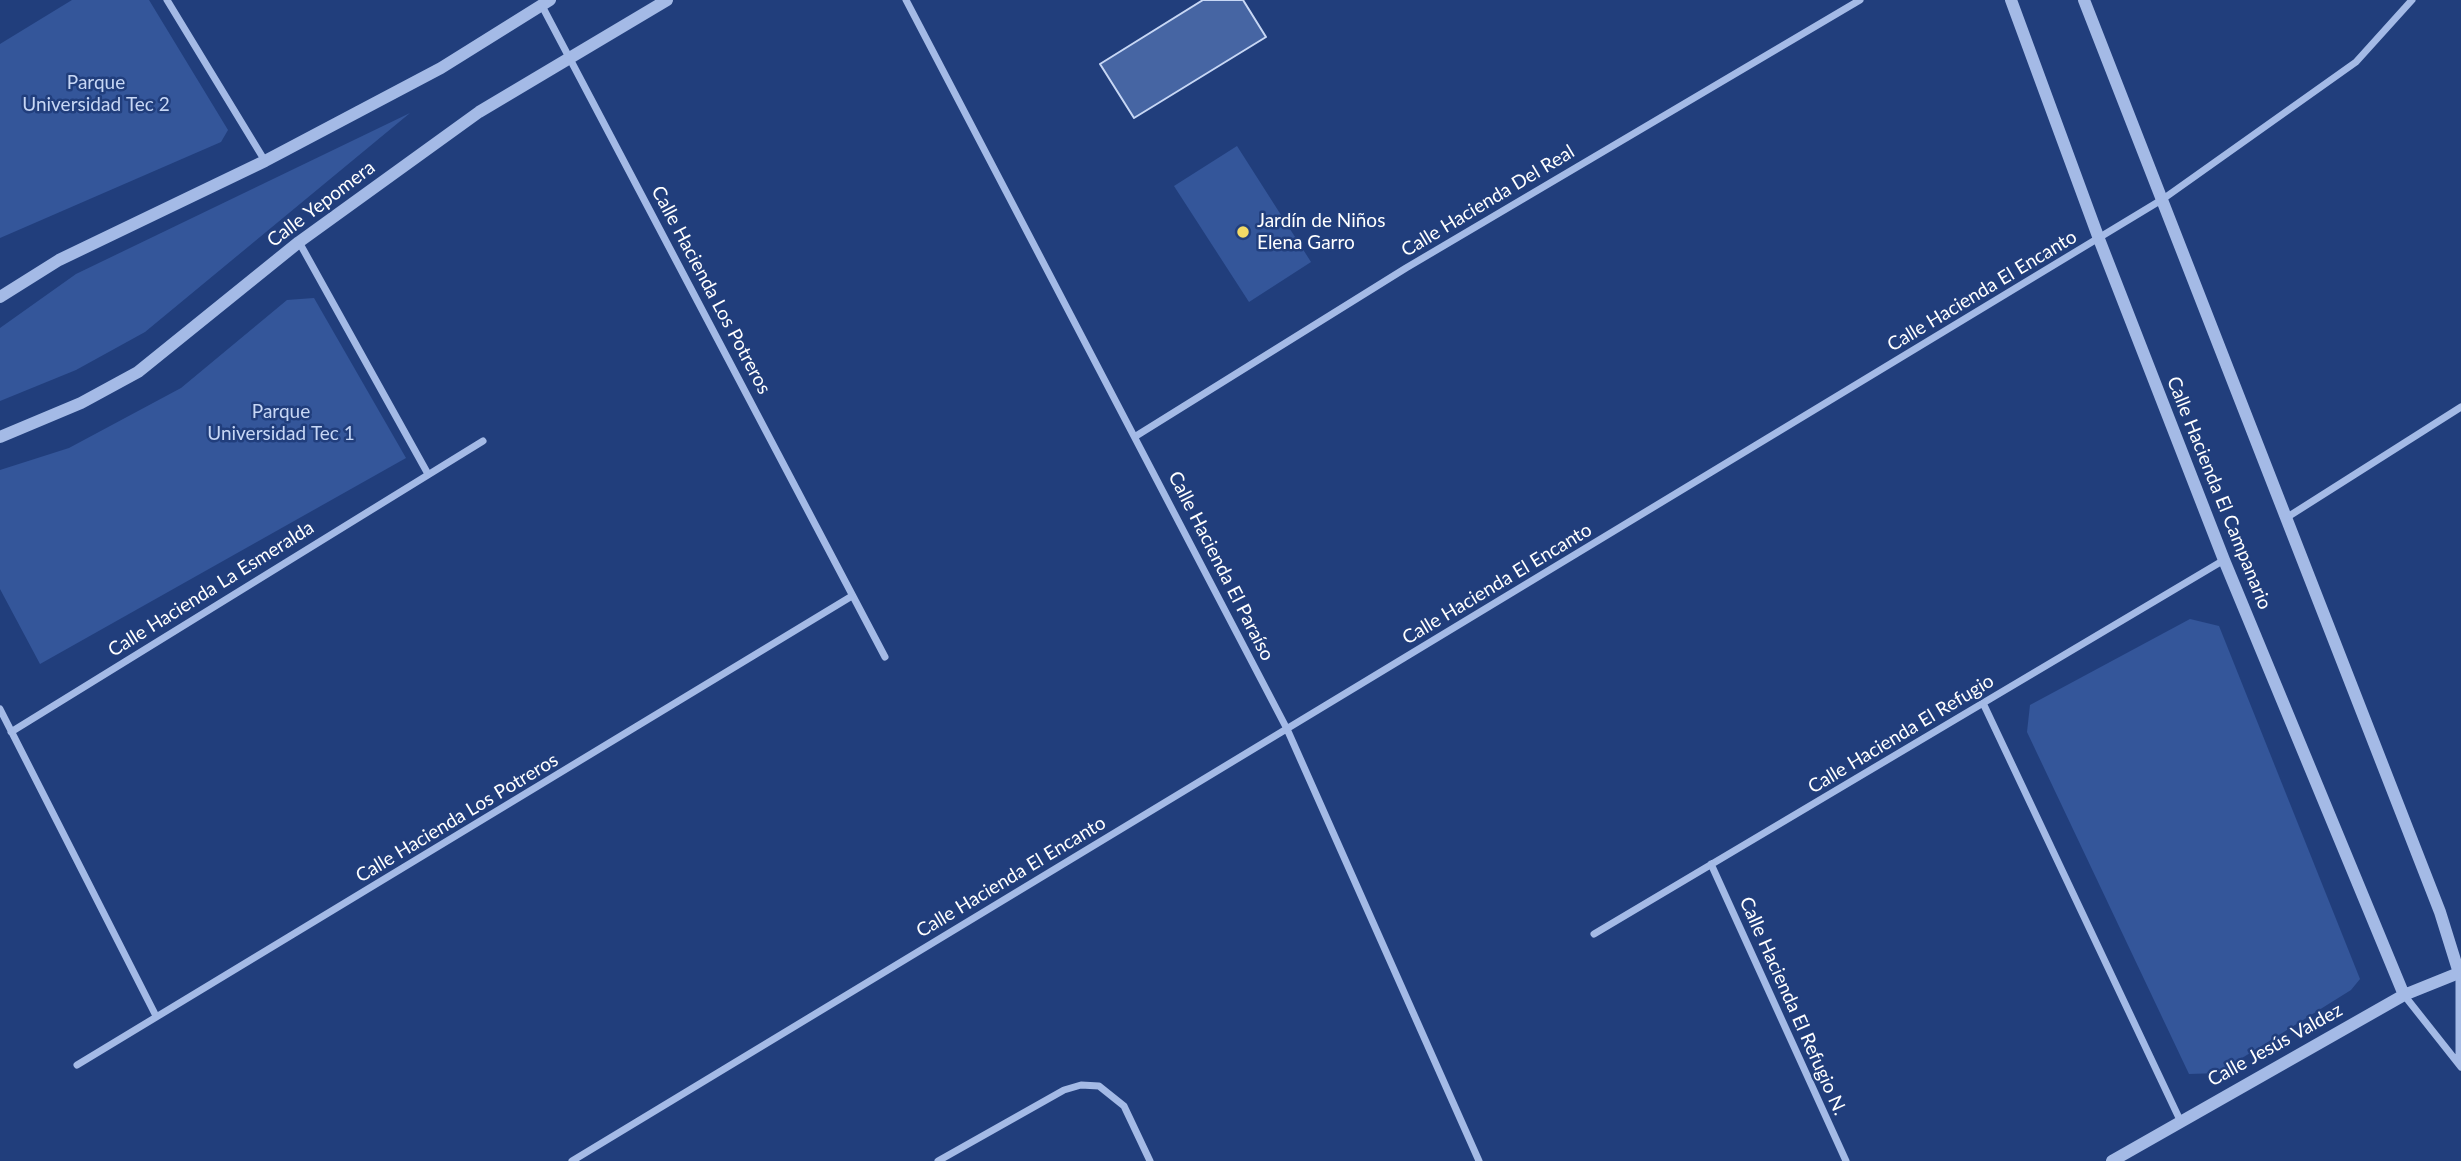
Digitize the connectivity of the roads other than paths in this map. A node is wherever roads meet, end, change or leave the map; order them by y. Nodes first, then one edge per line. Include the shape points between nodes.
1 (167, 0) edge
2 (667, 0) edge
3 (906, 0) edge
4 (1860, 0) edge
5 (2011, 0) edge
6 (2084, 0) edge
7 (2412, 0) edge
8 (544, 2) edge
9 (571, 56) junction
10 (265, 161) junction
11 (2163, 199) junction
12 (2099, 239) junction
13 (299, 242) junction
14 (0, 297) edge
15 (2461, 407) edge
16 (1136, 436) junction
17 (0, 438) edge
18 (483, 441) dead end
19 (428, 474) junction
20 (2286, 518) junction
21 (2224, 561) junction
22 (852, 596) junction
23 (885, 657) dead end
24 (1983, 703) junction
25 (0, 709) edge
26 (1287, 729) junction
27 (11, 732) junction
28 (1711, 864) junction
29 (1594, 934) dead end
30 (2460, 972) edge
31 (2404, 995) junction
32 (156, 1016) junction
33 (77, 1065) dead end
34 (2460, 1065) edge
35 (2180, 1120) junction
36 (572, 1161) edge
37 (938, 1161) edge
38 (1150, 1161) edge
39 (1479, 1161) edge
40 (1846, 1161) edge
41 (2112, 1161) edge

1 - 10 street
2 - 9 street, Calle Yepomera
3 - 16 street, Calle Hacienda El Paraíso
4 - 16 street, Calle Hacienda Del Real via 1418,261
5 - 12 street, Calle Hacienda El Campanario
6 - 11 street
7 - 11 street, Calle Hacienda El Encanto via 2356,62
8 - 9 street, Calle Hacienda Los Potreros
8 - 10 street via 441,68
9 - 13 street, Calle Yepomera via 479,112
9 - 22 street, Calle Hacienda Los Potreros
10 - 14 street via 60,260
11 - 12 street, Calle Hacienda El Encanto
11 - 20 street
12 - 21 street, Calle Hacienda El Campanario
12 - 26 street, Calle Hacienda El Encanto
13 - 17 street, Calle Yepomera via 138,372
13 - 19 street
15 - 20 street
16 - 26 street, Calle Hacienda El Paraíso
18 - 19 street, Calle Hacienda La Esmeralda
19 - 27 street, Calle Hacienda La Esmeralda
20 - 30 street
21 - 24 street, Calle Hacienda El Refugio
21 - 31 street, Calle Hacienda El Campanario
22 - 23 street, Calle Hacienda Los Potreros
22 - 32 street, Calle Hacienda Los Potreros
24 - 28 street, Calle Hacienda El Refugio
24 - 35 street
25 - 27 street
26 - 36 street, Calle Hacienda El Encanto
26 - 39 street, Calle Hacienda El Paraíso
27 - 32 street
28 - 29 street, Calle Hacienda El Refugio
28 - 40 street, Calle Hacienda El Refugio N.
30 - 31 street, Calle Jesús Valdez
30 - 34 street
31 - 34 street
31 - 35 street, Calle Jesús Valdez
32 - 33 street, Calle Hacienda Los Potreros
35 - 41 street, Calle Jesús Valdez
37 - 38 street via 1064,1090 1081,1085 1099,1086 1124,1106

